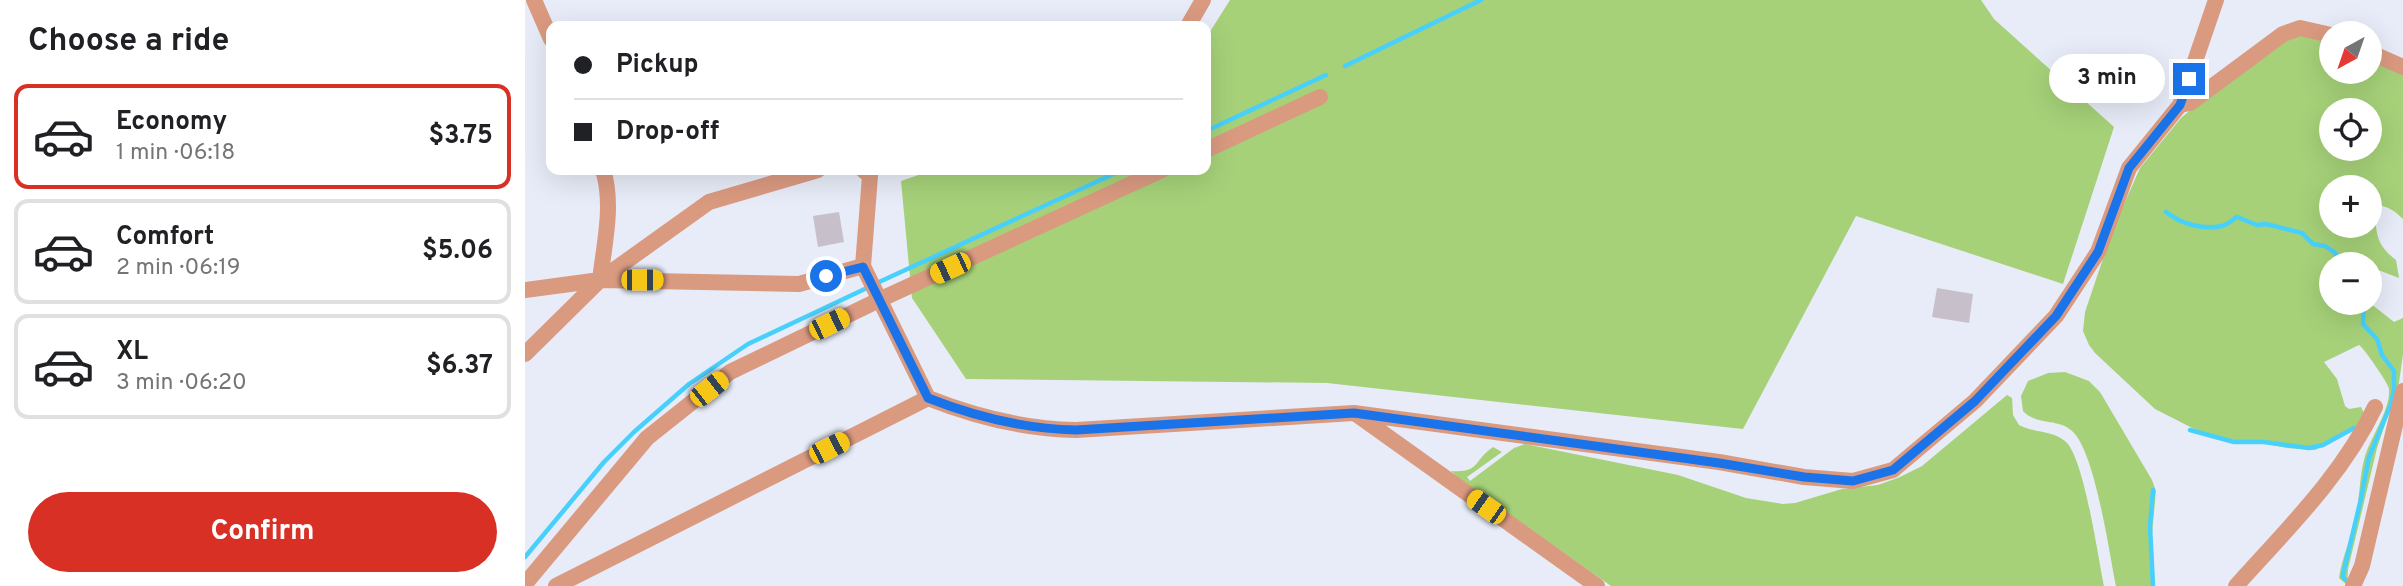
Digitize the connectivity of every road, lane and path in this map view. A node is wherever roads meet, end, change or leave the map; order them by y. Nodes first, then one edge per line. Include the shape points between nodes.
1 (534, 0) edge
2 (1203, 0) edge
3 (2216, 0) edge
4 (1191, 21) edge
5 (546, 28) edge
6 (2319, 32) edge
7 (2382, 58) edge
8 (2403, 67) edge
9 (1320, 97) dead end
10 (2180, 105) junction
11 (1211, 148) edge
12 (604, 175) edge
13 (801, 175) edge
14 (869, 175) edge
15 (1151, 175) edge
16 (865, 272) junction
17 (600, 280) junction
18 (525, 290) edge
19 (877, 297) junction
20 (525, 354) edge
21 (2403, 391) edge
22 (928, 398) junction
23 (2375, 407) dead end
24 (1354, 413) junction
25 (525, 584) edge
26 (2354, 585) edge
27 (556, 586) edge
28 (1597, 586) edge
29 (2236, 586) edge

1 - 5 lane
2 - 4 lane
3 - 10 lane
6 - 10 lane via 2300,28 2283,34 2190,103
7 - 8 lane
9 - 11 lane
10 - 24 lane via 2129,168 2098,252 2056,316 1975,401 1893,470 1853,481 1804,477
12 - 17 lane via 607,221
13 - 17 lane via 709,202
14 - 16 lane
15 - 19 lane
16 - 17 lane via 799,284
16 - 19 lane
17 - 18 lane
17 - 20 lane
19 - 22 lane
19 - 25 lane via 730,372 647,438
21 - 26 lane
22 - 24 lane via 985,418 1048,429
22 - 27 lane
23 - 29 lane via 2340,467
24 - 28 lane

